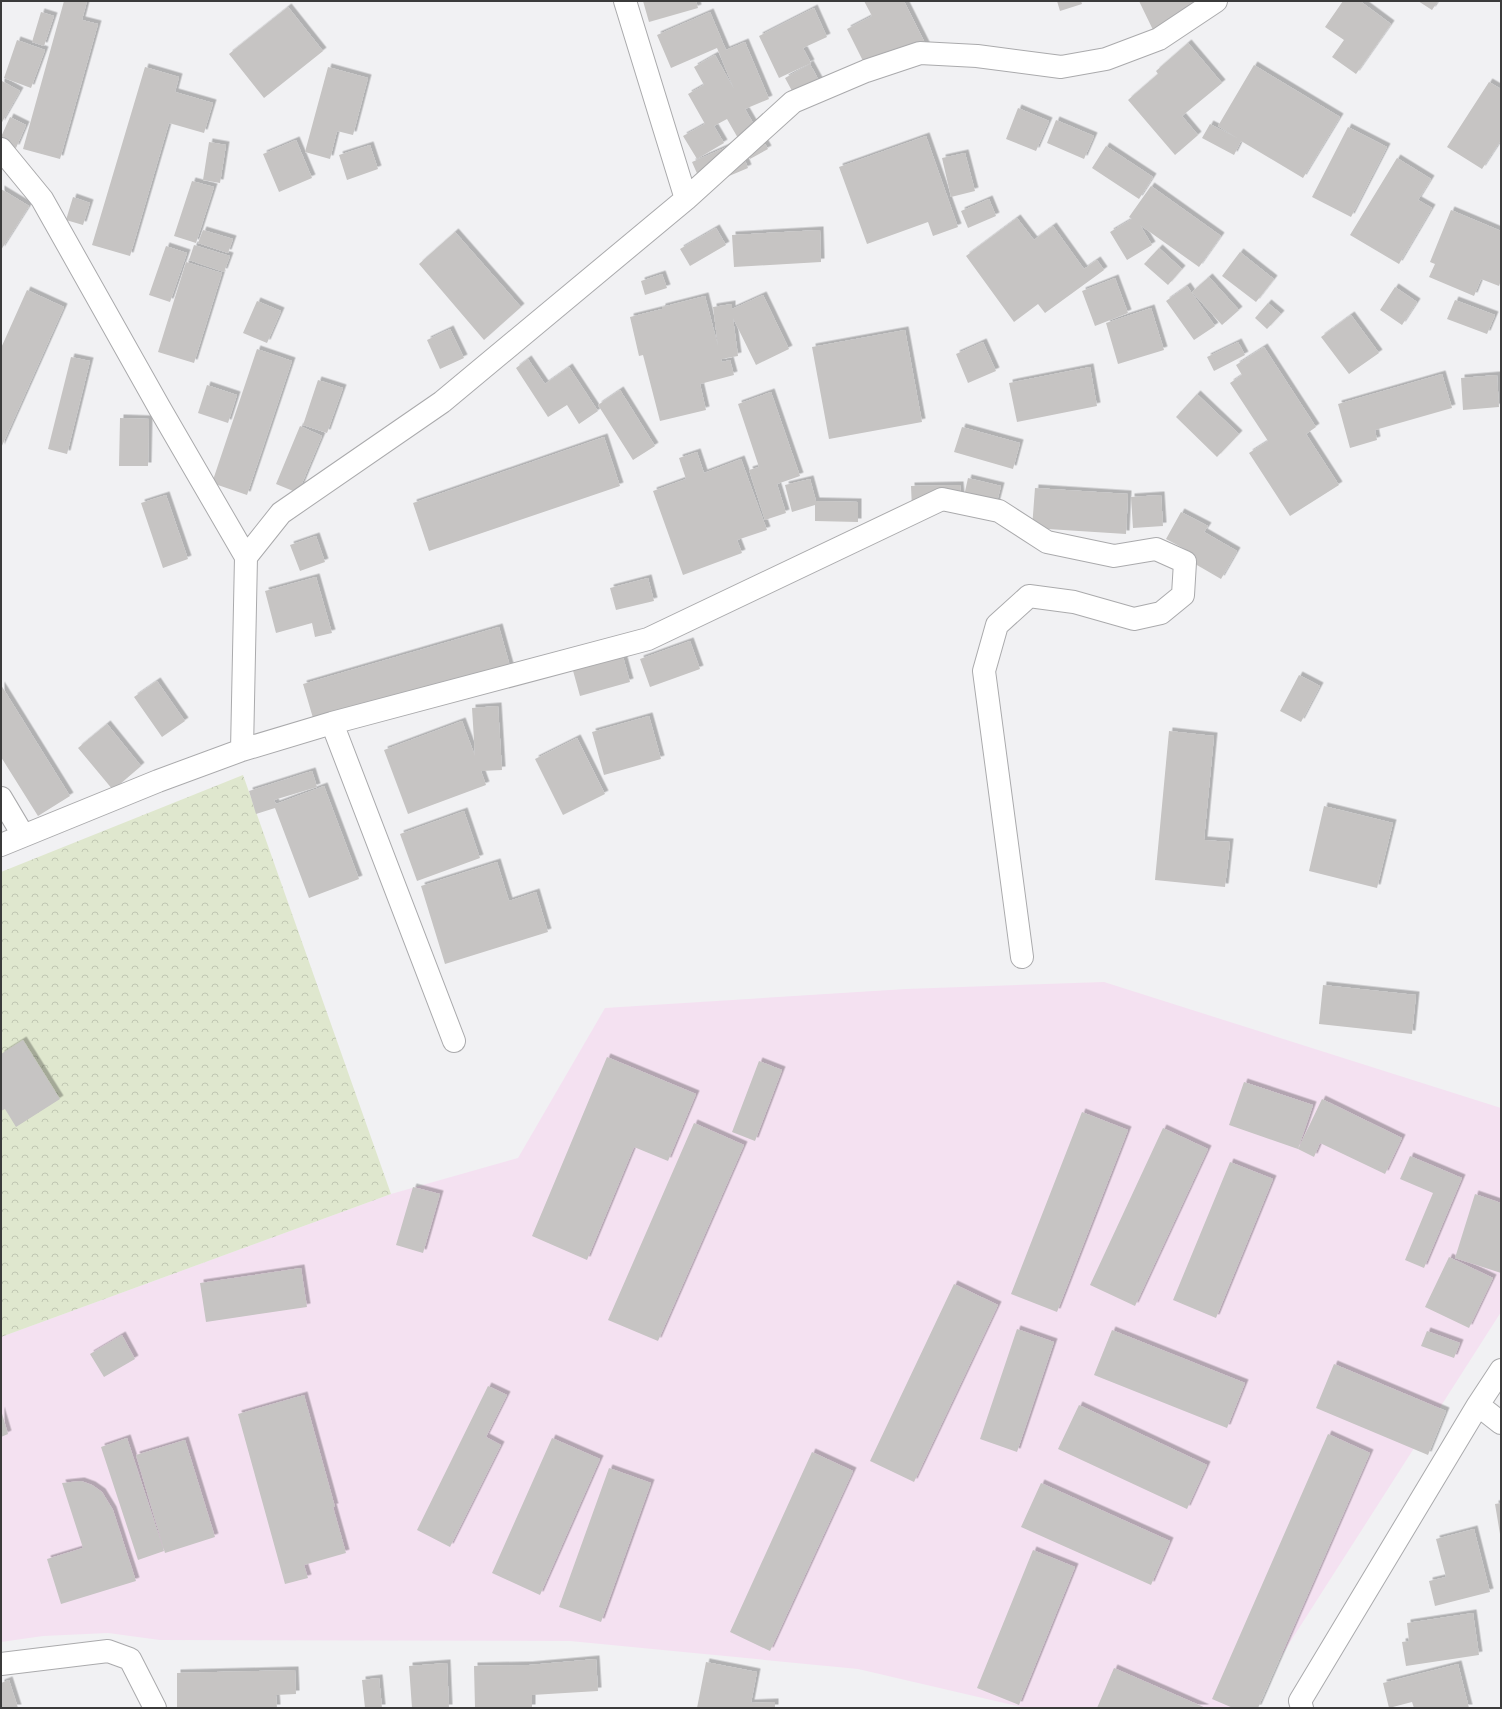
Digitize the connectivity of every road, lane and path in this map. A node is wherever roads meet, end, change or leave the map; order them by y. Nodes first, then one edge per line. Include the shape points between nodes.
1 (625, 1) edge
2 (1216, 1) edge
3 (3, 158) edge
4 (686, 199) junction
5 (246, 557) junction
6 (332, 723) junction
7 (242, 750) junction
8 (1, 798) edge
9 (23, 835) junction
10 (1, 845) edge
11 (1022, 957) dead end
12 (454, 1042) dead end
13 (1501, 1370) edge
14 (1478, 1405) junction
15 (1501, 1424) edge
16 (1, 1664) edge
17 (155, 1708) edge
18 (1302, 1708) edge

1 - 4 street
2 - 4 street via 1159,39 1106,59 1061,66 977,56 920,53 866,71 793,102
3 - 5 street via 42,199
4 - 5 street via 442,402 281,513
5 - 7 street
6 - 7 street
6 - 11 street via 648,639 942,499 999,511 1047,542 1114,556 1156,549 1185,562 1183,595 1161,612 1134,619 1074,602 1029,596 997,625 984,671
6 - 12 street
7 - 9 street
8 - 9 street
9 - 10 street
13 - 14 street
14 - 15 street
14 - 18 street via 1300,1701
16 - 17 street via 108,1651 130,1659

